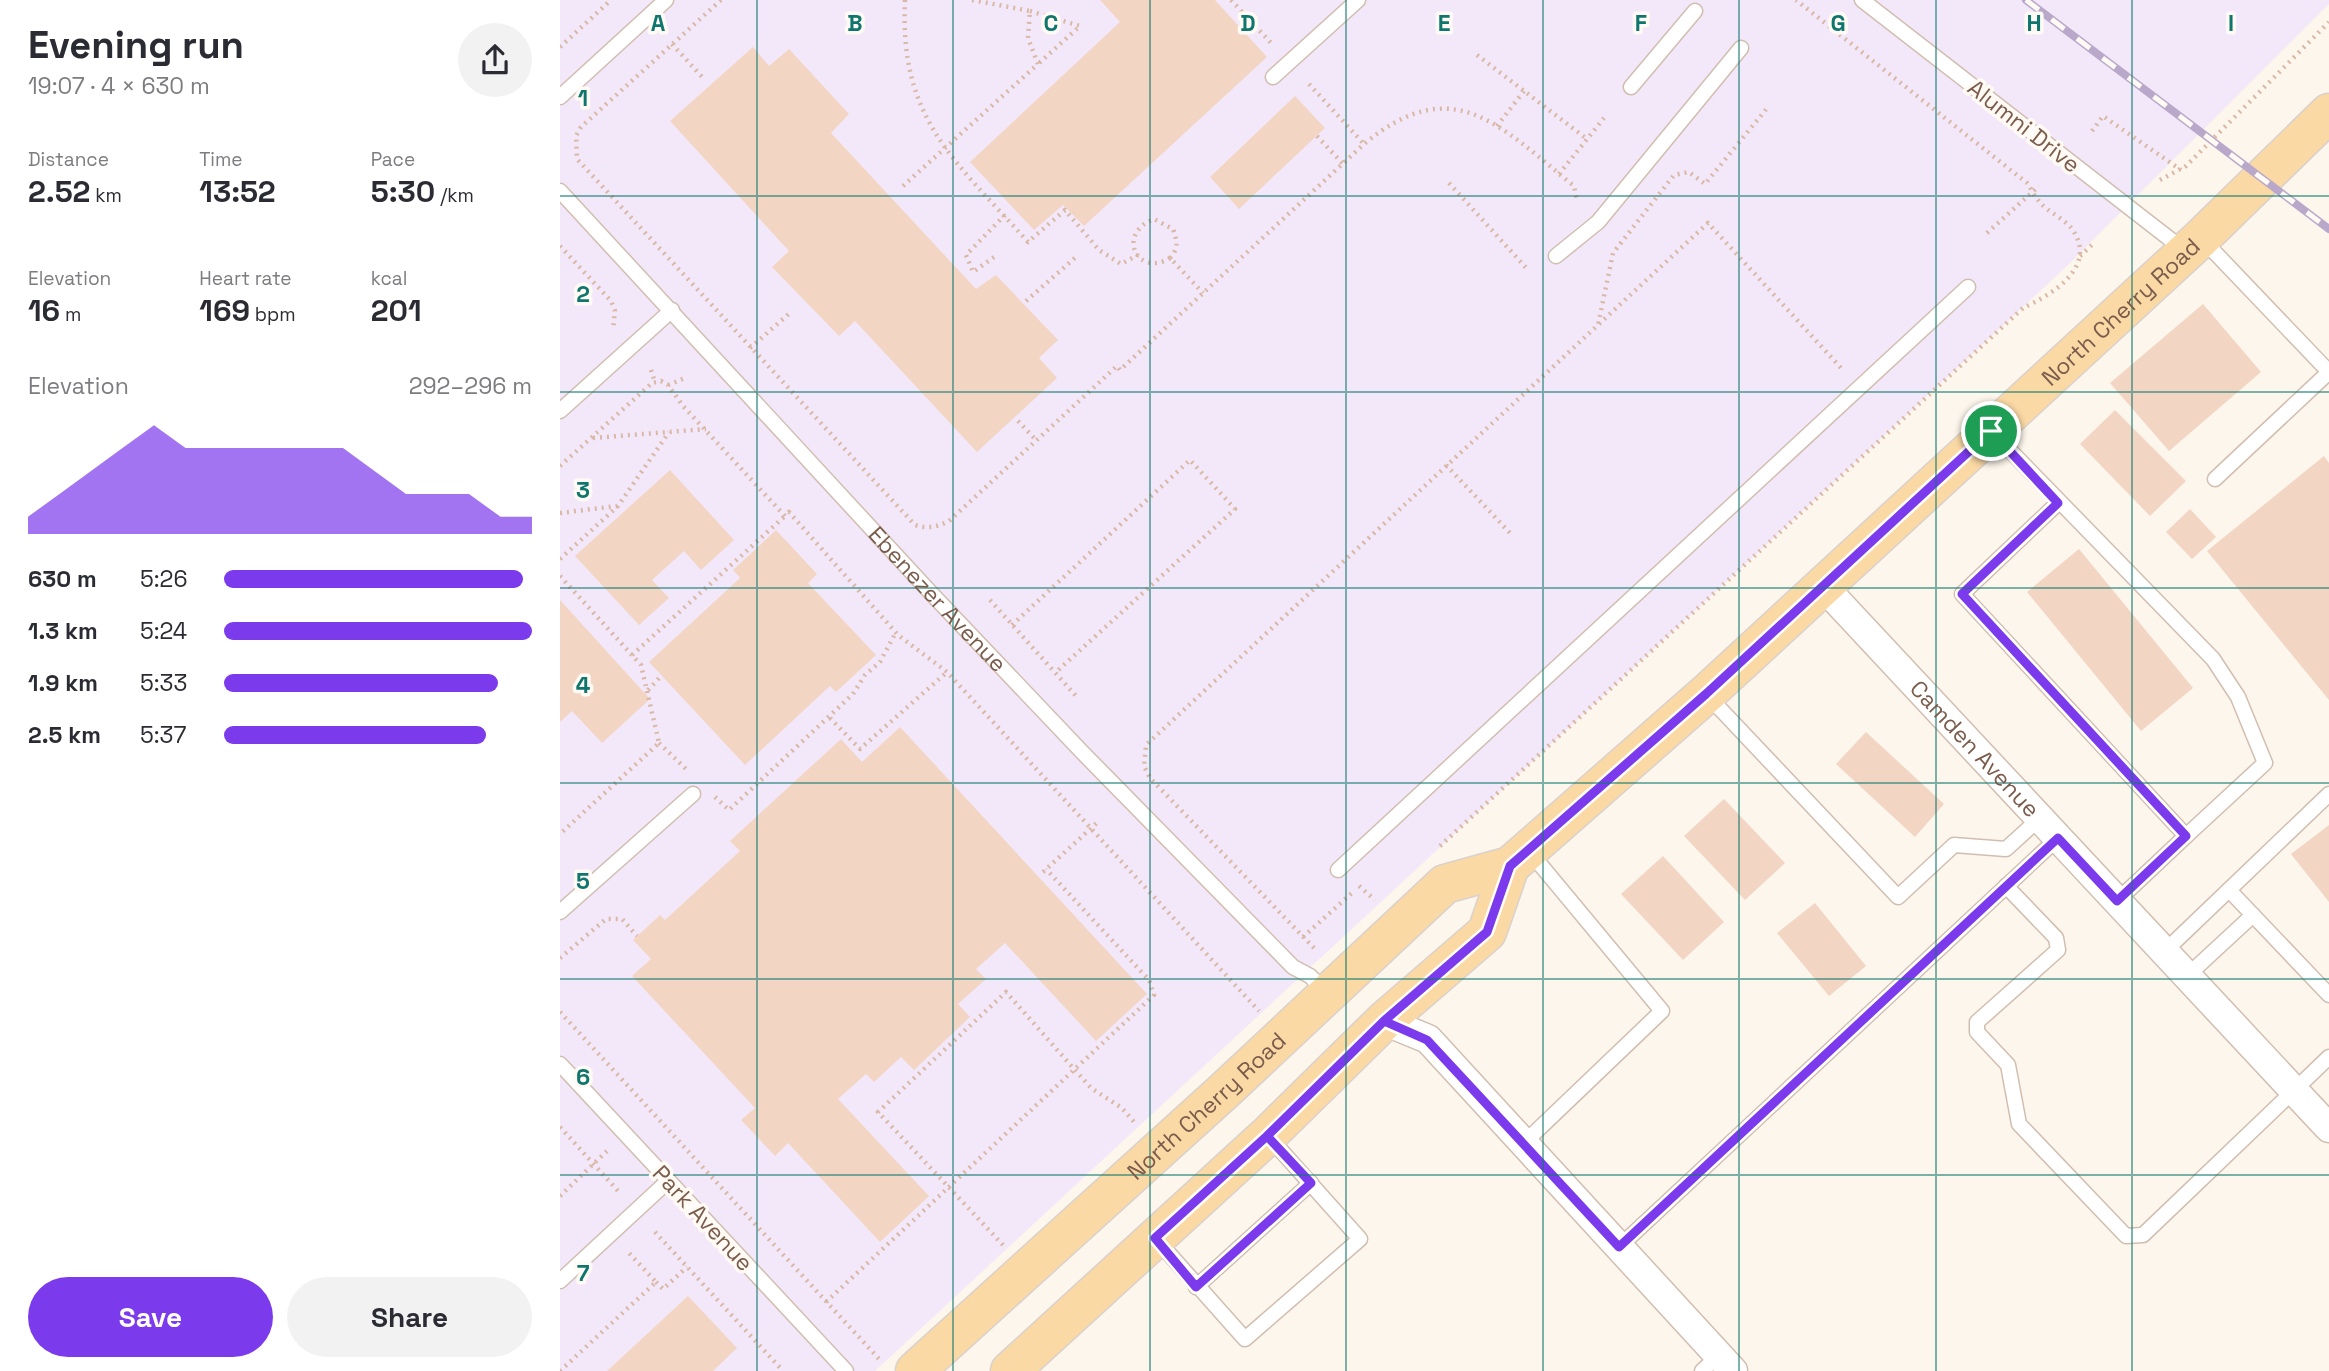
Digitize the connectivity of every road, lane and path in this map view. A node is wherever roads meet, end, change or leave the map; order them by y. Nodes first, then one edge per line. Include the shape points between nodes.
1 (610, 0) edge
2 (666, 0) edge
3 (721, 0) edge
4 (905, 0) edge
5 (972, 0) edge
6 (1231, 0) edge
7 (1358, 0) edge
8 (1862, 0) edge
9 (1030, 11) junction
10 (1695, 11) dead end
11 (2329, 22) edge
12 (672, 44) junction
13 (1272, 44) dead end
14 (560, 47) edge
15 (1741, 48) dead end
16 (1478, 55) dead end
17 (1038, 64) junction
18 (1273, 77) dead end
19 (704, 79) dead end
20 (1308, 84) dead end
21 (1631, 87) dead end
22 (1524, 91) junction
23 (560, 97) edge
24 (1768, 107) dead end
25 (2329, 113) edge
26 (1604, 118) dead end
27 (1497, 126) junction
28 (2092, 131) dead end
29 (1317, 136) dead end
30 (1587, 139) junction
31 (1364, 145) junction
32 (945, 149) junction
33 (1343, 164) junction
34 (2181, 170) junction
35 (1559, 174) junction
36 (2160, 180) dead end
37 (1449, 183) dead end
38 (903, 186) dead end
39 (2039, 186) dead end
40 (560, 191) edge
41 (1577, 200) dead end
42 (1005, 215) junction
43 (1987, 233) dead end
44 (2094, 243) dead end
45 (2194, 245) junction
46 (560, 246) edge
47 (1138, 255) junction
48 (1556, 256) dead end
49 (994, 257) dead end
50 (1076, 257) dead end
51 (2080, 257) dead end
52 (1170, 258) junction
53 (1604, 261) dead end
54 (1529, 271) dead end
55 (1608, 271) junction
56 (1968, 286) dead end
57 (1203, 293) junction
58 (1026, 301) dead end
59 (672, 310) junction
60 (791, 312) dead end
61 (1598, 325) junction
62 (611, 334) dead end
63 (745, 342) junction
64 (739, 345) dead end
65 (750, 348) junction
66 (651, 370) dead end
67 (2329, 372) edge
68 (685, 378) dead end
69 (655, 382) junction
70 (668, 385) junction
71 (1859, 388) junction
72 (560, 411) edge
73 (1018, 421) dead end
74 (707, 429) junction
75 (1991, 431) junction
76 (669, 432) junction
77 (591, 438) junction
78 (1036, 440) junction
79 (1446, 465) junction
80 (560, 466) edge
81 (2215, 479) dead end
82 (2058, 503) junction
83 (618, 506) junction
84 (560, 513) edge
85 (785, 516) junction
86 (921, 527) junction
87 (927, 534) dead end
88 (1511, 534) dead end
89 (560, 559) edge
90 (560, 576) edge
91 (1822, 585) junction
92 (990, 600) dead end
93 (1012, 625) junction
94 (896, 632) junction
95 (632, 654) junction
96 (957, 668) dead end
97 (949, 673) junction
98 (1055, 673) junction
99 (662, 675) dead end
100 (647, 691) junction
101 (1706, 694) junction
102 (1076, 696) dead end
103 (830, 718) junction
104 (659, 743) junction
105 (1144, 762) junction
106 (1136, 763) dead end
107 (692, 775) dead end
108 (710, 792) dead end
109 (693, 794) dead end
110 (2329, 794) edge
111 (1099, 821) dead end
112 (1091, 828) junction
113 (2049, 828) junction
114 (560, 834) edge
115 (2186, 836) junction
116 (1519, 858) junction
117 (1338, 870) dead end
118 (2006, 887) junction
119 (2229, 890) junction
120 (2117, 901) junction
121 (1378, 904) dead end
122 (560, 912) edge
123 (2253, 915) junction
124 (637, 936) dead end
125 (1303, 937) junction
126 (2164, 952) junction
127 (1323, 954) dead end
128 (560, 958) edge
129 (2187, 976) junction
130 (1328, 994) junction
131 (2329, 995) edge
132 (560, 1012) edge
133 (1384, 1021) junction
134 (1252, 1023) dead end
135 (2329, 1057) edge
136 (560, 1064) edge
137 (1075, 1069) junction
138 (2294, 1090) junction
139 (560, 1127) edge
140 (1139, 1128) dead end
141 (2329, 1128) edge
142 (623, 1133) junction
143 (1267, 1136) junction
144 (1524, 1143) junction
145 (594, 1165) junction
146 (668, 1181) junction
147 (1311, 1183) junction
148 (948, 1186) junction
149 (619, 1192) dead end
150 (560, 1196) edge
151 (655, 1232) dead end
152 (1155, 1238) junction
153 (1619, 1247) junction
154 (1007, 1249) dead end
155 (629, 1254) dead end
156 (687, 1267) junction
157 (560, 1281) edge
158 (656, 1282) junction
159 (1196, 1287) junction
160 (826, 1302) junction
161 (901, 1366) edge
162 (1718, 1366) edge
163 (1012, 1370) edge
164 (560, 1371) edge
165 (783, 1371) edge
166 (846, 1371) edge

1 - 14 path
2 - 23 lane
3 - 12 path
4 - 32 path via 905,46 913,89
5 - 9 path
6 - 13 path
7 - 18 lane
8 - 45 lane, Alumni Drive
9 - 17 path via 1028,38
9 - 17 path via 1080,26
10 - 21 lane
11 - 34 path
12 - 19 path
12 - 63 path via 581,127 577,159
15 - 48 lane via 1598,222
16 - 22 path
17 - 32 path
20 - 31 path
22 - 27 path
22 - 30 path
24 - 55 path via 1705,184 1689,172 1674,175 1613,253
25 - 45 main road, North Cherry Road
26 - 30 path
27 - 31 path via 1459,110 1424,109 1385,127
27 - 35 path
28 - 34 path via 2104,116
29 - 33 path
30 - 35 path
31 - 33 path
32 - 38 path
32 - 42 path
33 - 57 path
34 - 36 path
35 - 41 path via 1574,186
37 - 54 path
39 - 43 path
40 - 59 lane, Ebenezer Avenue
42 - 47 path via 1028,242 1065,210 1099,250 1121,264
42 - 49 path via 966,255 973,272
44 - 51 path
45 - 67 lane, Alumni Drive
45 - 75 main road, North Cherry Road
46 - 62 path via 611,301 615,322
47 - 52 path via 1153,264
47 - 52 path via 1134,233 1142,223 1154,219 1173,229 1177,242
50 - 58 path
52 - 57 path
53 - 55 path
55 - 61 path
56 - 71 lane
57 - 78 path
59 - 72 lane
59 - 130 lane, Ebenezer Avenue via 1082,752 1293,967
60 - 65 path
61 - 71 path via 1708,223
61 - 79 path
63 - 64 path
63 - 65 path
65 - 86 path
66 - 69 path
67 - 81 lane
68 - 70 path
69 - 70 path
69 - 77 path
70 - 74 path
71 - 117 lane
73 - 78 path
74 - 76 path
74 - 85 path
75 - 82 lane
75 - 91 main road, North Cherry Road
76 - 77 path
76 - 83 path
77 - 80 path
78 - 86 path via 949,521 938,527
79 - 88 path
79 - 105 path via 1152,737
82 - 115 lane via 2213,659 2238,696 2264,764
82 - 115 lane via 1962,594
83 - 84 path
83 - 89 path
85 - 94 path via 789,512
85 - 95 path
86 - 87 path
90 - 95 path
91 - 101 main road, North Cherry Road
91 - 113 street, Camden Avenue
92 - 93 path
93 - 98 path
93 - 98 path via 1190,460 1235,509
94 - 97 path
94 - 103 path via 880,662
95 - 100 path via 641,665
96 - 97 path
97 - 103 path via 860,749
97 - 112 path
98 - 102 path
99 - 100 path
100 - 104 path
101 - 113 lane via 1898,897 1954,845 2006,849
101 - 116 main road, North Cherry Road
103 - 108 path via 729,810
104 - 107 path
104 - 114 path
105 - 106 path
105 - 125 path via 1147,777
109 - 122 lane
110 - 119 lane
111 - 112 path
112 - 134 path via 1262,1014
112 - 137 path via 1044,871 1154,989 1149,1001
113 - 118 lane
113 - 120 street, Camden Avenue
115 - 120 lane
116 - 130 main road, North Cherry Road via 1445,884
116 - 133 main road, North Cherry Road via 1487,932
116 - 144 lane via 1662,1011
118 - 138 lane via 2056,938 2058,950 1977,1022 1977,1032 2008,1065 2018,1124 2126,1236 2143,1235
118 - 153 lane
119 - 123 lane
119 - 126 lane
120 - 126 street, Camden Avenue
121 - 125 path via 1360,885
123 - 129 lane
123 - 131 lane
124 - 128 path via 622,919 606,919
125 - 127 path
126 - 129 street, Camden Avenue
129 - 138 street, Camden Avenue
130 - 161 main road, North Cherry Road
132 - 160 path
133 - 143 main road, North Cherry Road
133 - 144 street via 1427,1040
135 - 138 lane
136 - 142 lane, Park Avenue
137 - 140 path
137 - 148 path
137 - 148 path via 1006,992 878,1112
138 - 141 street, Camden Avenue
139 - 145 path
142 - 145 path
142 - 146 lane, Park Avenue
143 - 147 lane
143 - 152 main road, North Cherry Road
144 - 153 street
145 - 149 path
145 - 150 path
146 - 157 lane
146 - 166 lane, Park Avenue
147 - 159 lane
147 - 159 lane via 1360,1239 1245,1339
148 - 154 path
148 - 160 path
151 - 156 path
152 - 159 lane
152 - 163 main road, North Cherry Road
153 - 162 street
155 - 158 path
156 - 158 path via 663,1289
156 - 165 path
158 - 164 path
160 - 161 path via 881,1362

